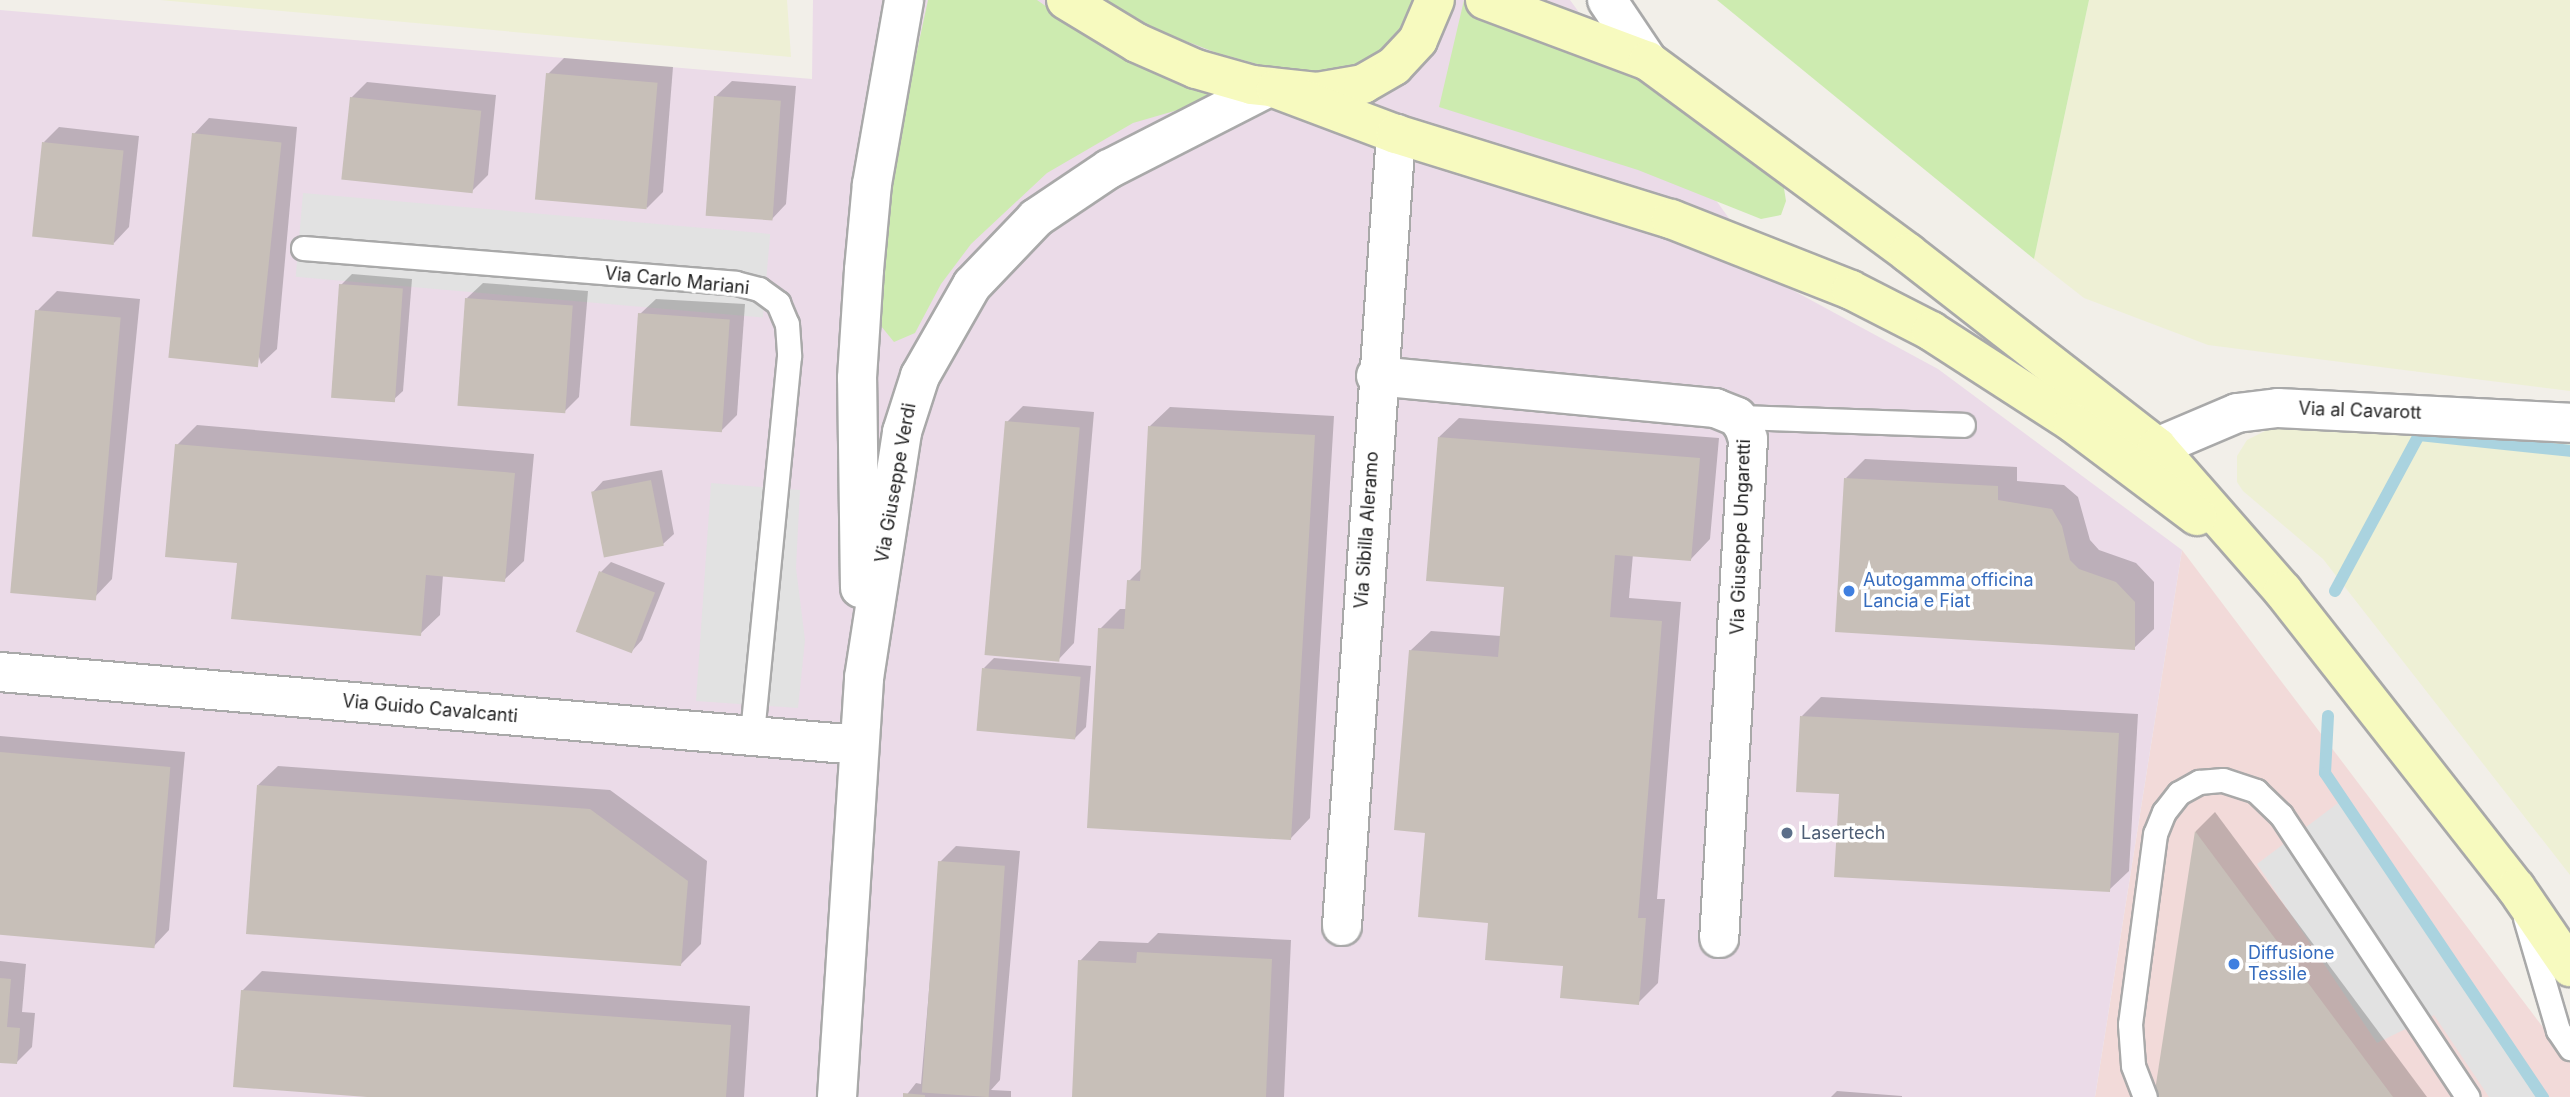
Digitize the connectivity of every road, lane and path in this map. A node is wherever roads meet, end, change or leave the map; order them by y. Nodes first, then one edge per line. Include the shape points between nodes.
1 (904, 0) edge
2 (1066, 0) edge
3 (1435, 0) edge
4 (1485, 0) edge
5 (1607, 0) edge
6 (1648, 61) junction
7 (1273, 88) junction
8 (1396, 134) junction
9 (303, 248) dead end
10 (1377, 376) junction
11 (1737, 417) junction
12 (2570, 423) edge
13 (1963, 425) dead end
14 (2157, 447) junction
15 (2283, 591) junction
16 (0, 672) edge
17 (864, 678) junction
18 (752, 736) junction
19 (859, 746) junction
20 (2516, 888) junction
21 (1342, 926) dead end
22 (1719, 938) dead end
23 (2570, 967) edge
24 (2570, 1048) edge
25 (836, 1097) edge
26 (2145, 1097) edge
27 (2468, 1097) edge

1 - 17 street, Via Giuseppe Verdi via 872,184 860,324 857,505
2 - 7 main road via 1153,51 1210,74
3 - 7 main road via 1412,47 1378,77 1333,92
4 - 6 main road
5 - 6 street
6 - 14 main road via 1908,253
7 - 8 main road
7 - 17 street, Via Giuseppe Verdi via 1109,169 1055,203 997,254 957,306 920,376 905,418
8 - 10 street, Via Sibilla Aleramo
8 - 15 main road via 1702,229 1890,309 1965,352 2130,463
9 - 18 lane, Via Carlo Mariani via 736,283 759,289 778,303 787,324 789,356
10 - 11 street, Via Giuseppe Ungaretti via 1715,408
10 - 21 street, Via Sibilla Aleramo
11 - 13 lane
11 - 22 street, Via Giuseppe Ungaretti via 1748,439
12 - 14 street, Via al Cavarott via 2278,408 2237,413
14 - 15 main road
15 - 20 main road
16 - 18 street, Via Guido Cavalcanti
17 - 19 street, Via Giuseppe Verdi
18 - 19 street, Via Guido Cavalcanti
19 - 25 street, Via Giuseppe Verdi
20 - 23 main road
20 - 24 lane via 2558,1030
26 - 27 lane via 2133,1065 2130,1024 2155,834 2179,793 2199,782 2223,780 2256,791 2281,815

